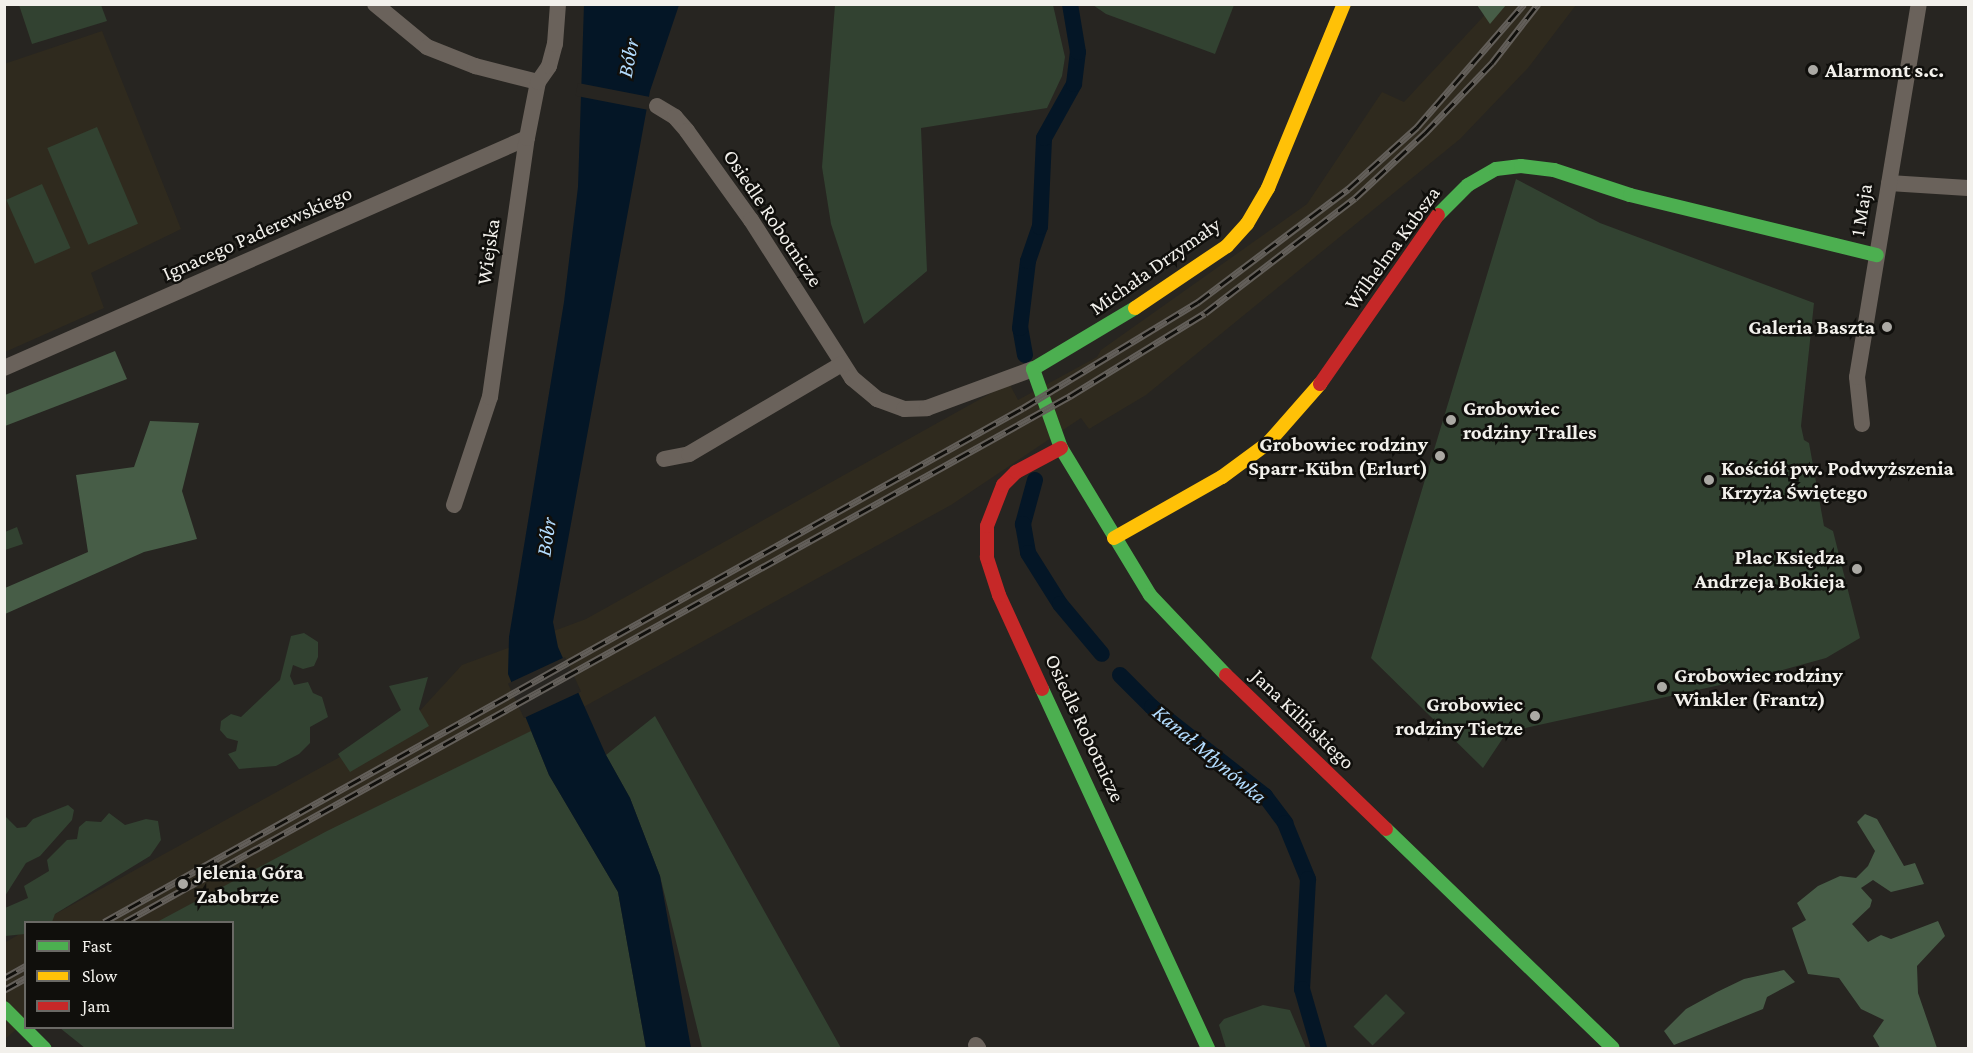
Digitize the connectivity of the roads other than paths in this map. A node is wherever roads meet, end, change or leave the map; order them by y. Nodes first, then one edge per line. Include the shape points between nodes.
1 (375, 4) edge
2 (558, 4) edge
3 (1344, 4) edge
4 (1919, 4) edge
5 (538, 82) junction
6 (657, 106) dead end
7 (527, 138) junction
8 (1889, 183) junction
9 (1968, 188) edge
10 (1877, 255) junction
11 (842, 364) junction
12 (4, 368) edge
13 (1033, 369) junction
14 (1862, 424) dead end
15 (1061, 448) junction
16 (664, 459) dead end
17 (454, 505) dead end
18 (1114, 538) junction
19 (4, 1008) edge
20 (24, 1028) edge
21 (25, 1029) edge
22 (44, 1048) edge
23 (1208, 1048) edge
24 (1613, 1048) edge

1 - 5 street via 427,47 476,66
2 - 5 street, Wiejska via 555,44 549,66
3 - 13 street, Michała Drzymały via 1268,188 1247,224 1227,246 1189,273 1099,332
4 - 8 street, 1 Maja
5 - 7 street, Wiejska
6 - 11 street, Osiedle Robotnicze via 675,117 751,220
7 - 12 street, Ignacego Paderewskiego
7 - 17 street, Wiejska via 490,397
8 - 9 street
8 - 10 street, 1 Maja
10 - 14 street, 1 Maja via 1857,377
10 - 18 street, Wilhelma Kubsza via 1630,195 1554,170 1521,166 1496,169 1468,185 1443,208 1319,385 1268,443 1222,477
11 - 13 street, Osiedle Robotnicze via 877,399 915,410
11 - 16 street via 689,454
13 - 15 street, Jana Kilińskiego
15 - 18 street, Jana Kilińskiego
15 - 23 street, Osiedle Robotnicze via 1016,472 1003,485 987,526 987,557 999,595
18 - 24 street, Jana Kilińskiego via 1150,594 1190,640
19 - 20 street
21 - 22 street

